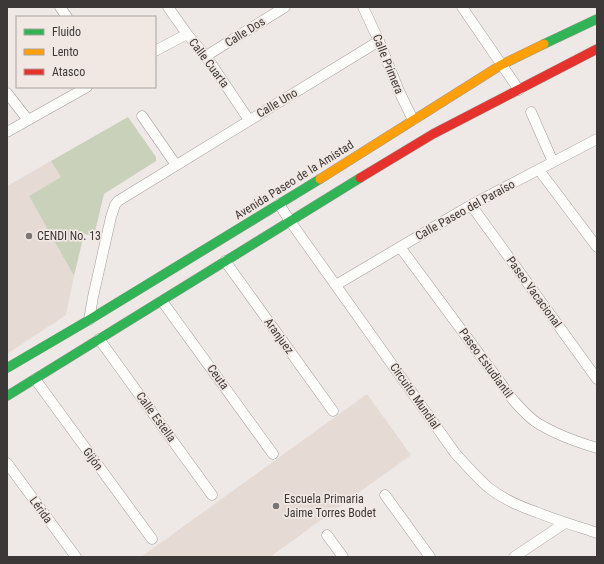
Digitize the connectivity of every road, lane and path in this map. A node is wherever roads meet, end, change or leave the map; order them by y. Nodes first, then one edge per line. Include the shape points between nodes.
1 (60, 7) edge
2 (168, 7) edge
3 (285, 7) edge
4 (363, 7) edge
5 (462, 7) edge
6 (66, 16) edge
7 (597, 19) edge
8 (187, 34) junction
9 (379, 41) junction
10 (597, 49) edge
11 (156, 50) edge
12 (206, 56) junction
13 (501, 65) junction
14 (85, 88) edge
15 (519, 90) junction
16 (7, 93) edge
17 (531, 112) dead end
18 (142, 116) dead end
19 (28, 120) junction
20 (249, 120) junction
21 (413, 120) junction
22 (7, 132) edge
23 (597, 139) edge
24 (553, 162) junction
25 (176, 164) junction
26 (539, 170) junction
27 (279, 204) junction
28 (471, 205) junction
29 (290, 222) junction
30 (400, 247) junction
31 (597, 247) edge
32 (225, 261) junction
33 (336, 285) junction
34 (162, 300) junction
35 (89, 320) junction
36 (99, 339) junction
37 (7, 368) edge
38 (35, 379) junction
39 (597, 379) edge
40 (7, 396) edge
41 (333, 411) dead end
42 (597, 448) edge
43 (273, 454) dead end
44 (7, 463) edge
45 (212, 495) dead end
46 (384, 495) dead end
47 (565, 523) junction
48 (597, 533) edge
49 (327, 535) dead end
50 (152, 539) dead end
51 (76, 557) edge
52 (343, 557) edge
53 (430, 557) edge
54 (514, 557) edge

1 - 6 street
2 - 8 street, Calle Cuarta
3 - 12 street, Calle Dos
4 - 9 street, Calle Primera
5 - 13 street
7 - 13 street, Avenida Paseo de la Amistad
8 - 11 street
8 - 12 street, Calle Cuarta
9 - 20 street, Calle Uno
9 - 21 street, Calle Primera
10 - 15 street
12 - 20 street, Calle Cuarta
13 - 15 street
13 - 21 street, Avenida Paseo de la Amistad
14 - 19 street
15 - 29 street via 433,134
16 - 19 street
17 - 24 street
18 - 25 street
19 - 22 street
20 - 25 street, Calle Uno
21 - 27 street, Avenida Paseo de la Amistad
23 - 24 street, Calle Paseo del Paraíso
24 - 26 street, Calle Paseo del Paraíso
25 - 35 street, Calle Uno via 123,197 112,210
26 - 28 street, Calle Paseo del Paraíso
26 - 31 street
27 - 29 street, Circuito Mundial
27 - 35 street, Avenida Paseo de la Amistad
28 - 30 street, Calle Paseo del Paraíso
28 - 39 street, Paseo Vacacional
29 - 32 street
29 - 33 street, Circuito Mundial
30 - 33 street, Calle Paseo del Paraíso
30 - 42 street, Paseo Estudiantil via 514,402 538,424
32 - 34 street
32 - 41 street, Aranjuez
33 - 47 street, Circuito Mundial via 455,453 479,478 500,496
34 - 36 street
34 - 43 street, Ceuta
35 - 37 street, Avenida Paseo de la Amistad
36 - 38 street
36 - 45 street, Calle Estella
38 - 40 street
38 - 50 street, Gijón
44 - 51 street, Lérida
46 - 53 street
47 - 48 street, Circuito Mundial
47 - 54 street
49 - 52 street

